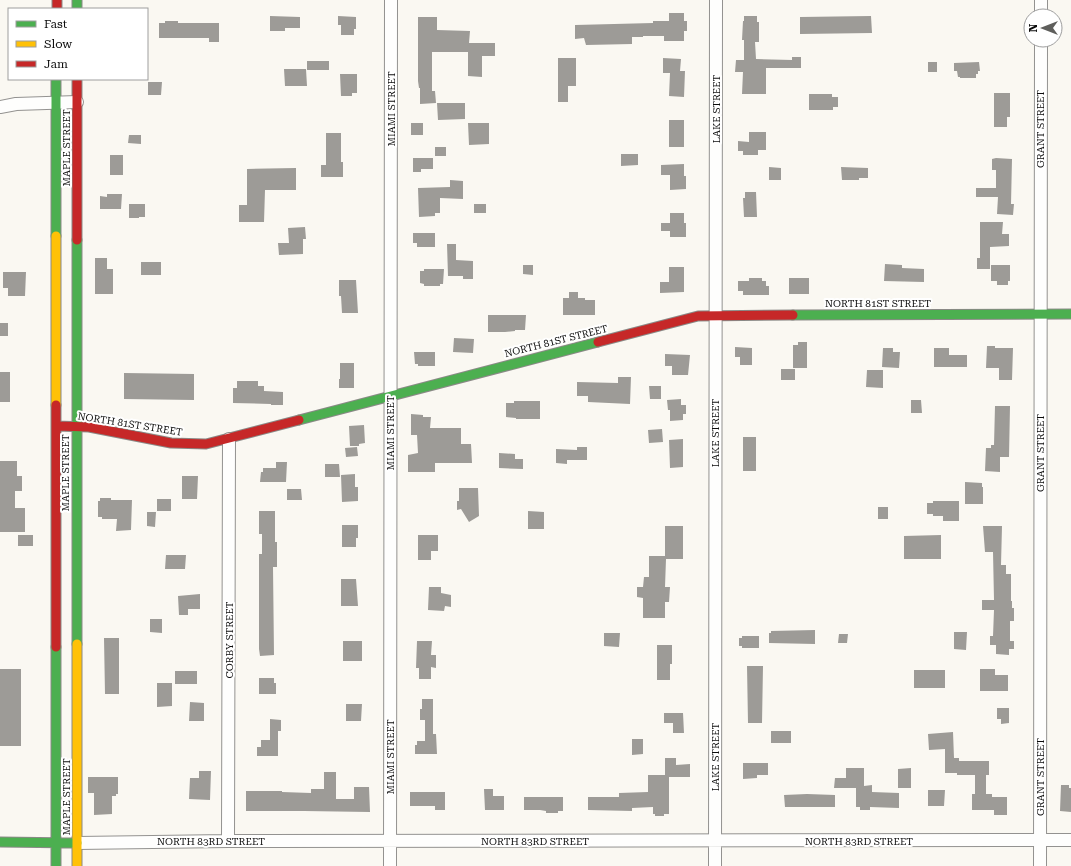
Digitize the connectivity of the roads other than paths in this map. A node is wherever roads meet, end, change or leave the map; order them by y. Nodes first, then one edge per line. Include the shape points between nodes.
1 (390, 0) edge
2 (716, 0) edge
3 (1041, 48) edge
4 (56, 80) edge
5 (77, 80) edge
6 (56, 102) junction
7 (77, 102) junction
8 (0, 107) edge
9 (1040, 314) junction
10 (1071, 314) edge
11 (715, 315) junction
12 (390, 396) junction
13 (56, 426) junction
14 (76, 426) junction
15 (229, 439) junction
16 (1040, 840) junction
17 (1071, 840) edge
18 (228, 841) junction
19 (390, 841) junction
20 (715, 841) junction
21 (0, 842) edge
22 (56, 842) junction
23 (77, 843) junction
24 (56, 866) edge
25 (77, 866) edge
26 (390, 866) edge
27 (715, 866) edge
28 (1040, 866) edge

1 - 12 street, MIAMI STREET
2 - 11 street, LAKE STREET
3 - 9 street, GRANT STREET
4 - 6 main road, MAPLE STREET
5 - 7 main road, MAPLE STREET
6 - 7 street
6 - 8 street
6 - 13 main road, MAPLE STREET
7 - 14 main road, MAPLE STREET
9 - 10 main road, NORTH 81ST STREET
9 - 11 main road, NORTH 81ST STREET
9 - 16 street, GRANT STREET
11 - 12 main road, NORTH 81ST STREET via 698,316
11 - 20 street, LAKE STREET
12 - 15 main road, NORTH 81ST STREET
12 - 19 street, MIAMI STREET
13 - 14 main road, NORTH 81ST STREET
13 - 22 main road, MAPLE STREET
14 - 15 main road, NORTH 81ST STREET via 171,443 206,444
14 - 23 main road, MAPLE STREET
15 - 18 street, CORBY STREET
16 - 17 street, NORTH 83RD STREET
16 - 20 street, NORTH 83RD STREET
16 - 28 street, GRANT STREET
18 - 19 street, NORTH 83RD STREET
18 - 23 street, NORTH 83RD STREET
19 - 20 street, NORTH 83RD STREET
19 - 26 street, MIAMI STREET
20 - 27 street, LAKE STREET
21 - 22 main road, NORTH 83RD STREET
22 - 23 main road, NORTH 83RD STREET
22 - 24 main road, MAPLE STREET
23 - 25 main road, MAPLE STREET

